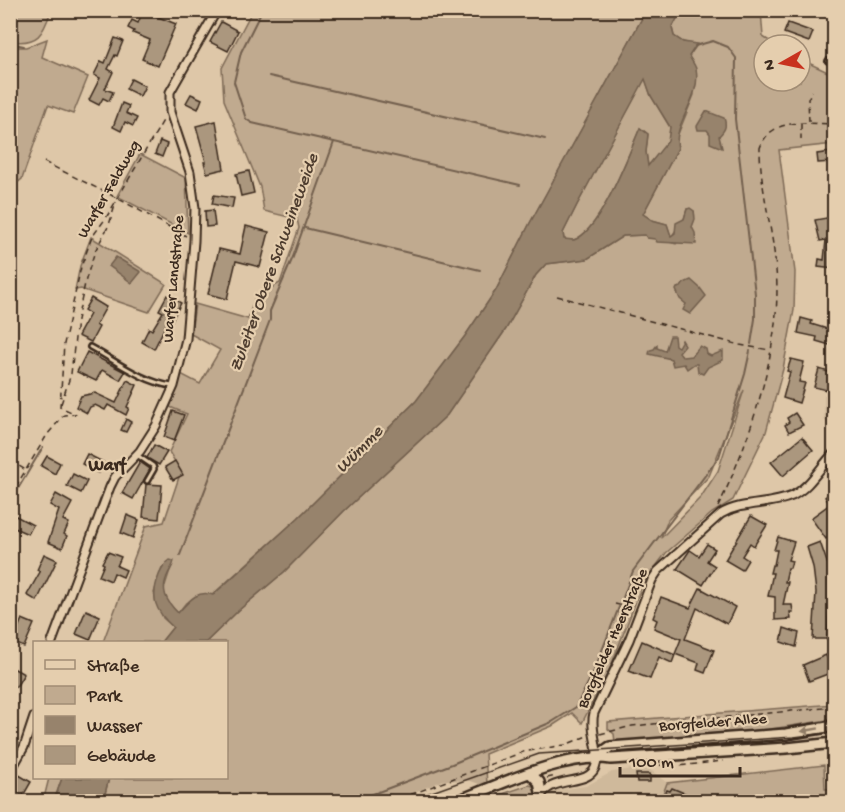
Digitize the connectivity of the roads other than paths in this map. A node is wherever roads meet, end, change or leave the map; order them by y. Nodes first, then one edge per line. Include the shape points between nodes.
1 (217, 10) edge
2 (828, 61) dead end
3 (834, 64) edge
4 (90, 347) dead end
5 (174, 386) junction
6 (834, 453) edge
7 (137, 454) junction
8 (147, 481) dead end
9 (52, 641) edge
10 (33, 720) edge
11 (834, 726) edge
12 (834, 743) edge
13 (596, 757) junction
14 (10, 772) edge
15 (530, 773) junction
16 (540, 797) edge
17 (455, 801) edge

1 - 5 street, Warfer Landstraße via 170,92 170,111 190,172 195,208 188,327
2 - 3 lane
4 - 5 lane via 139,374
5 - 7 street, Warfer Landstraße via 156,426
6 - 13 street, Borgfelder Heerstraße via 796,493 731,508 711,521 658,571 594,713
7 - 8 lane via 154,468
7 - 9 street, Warfer Landstraße via 115,477
10 - 14 street
11 -> 13 main road, Borgfelder Allee via 786,734 610,747
12 - 13 main road, Borgfelder Allee
13 - 15 main road, Borgfelder Allee
13 - 16 street via 594,770 587,777 549,786
15 - 16 main road via 538,780
15 - 17 main road, Borgfelder Allee

